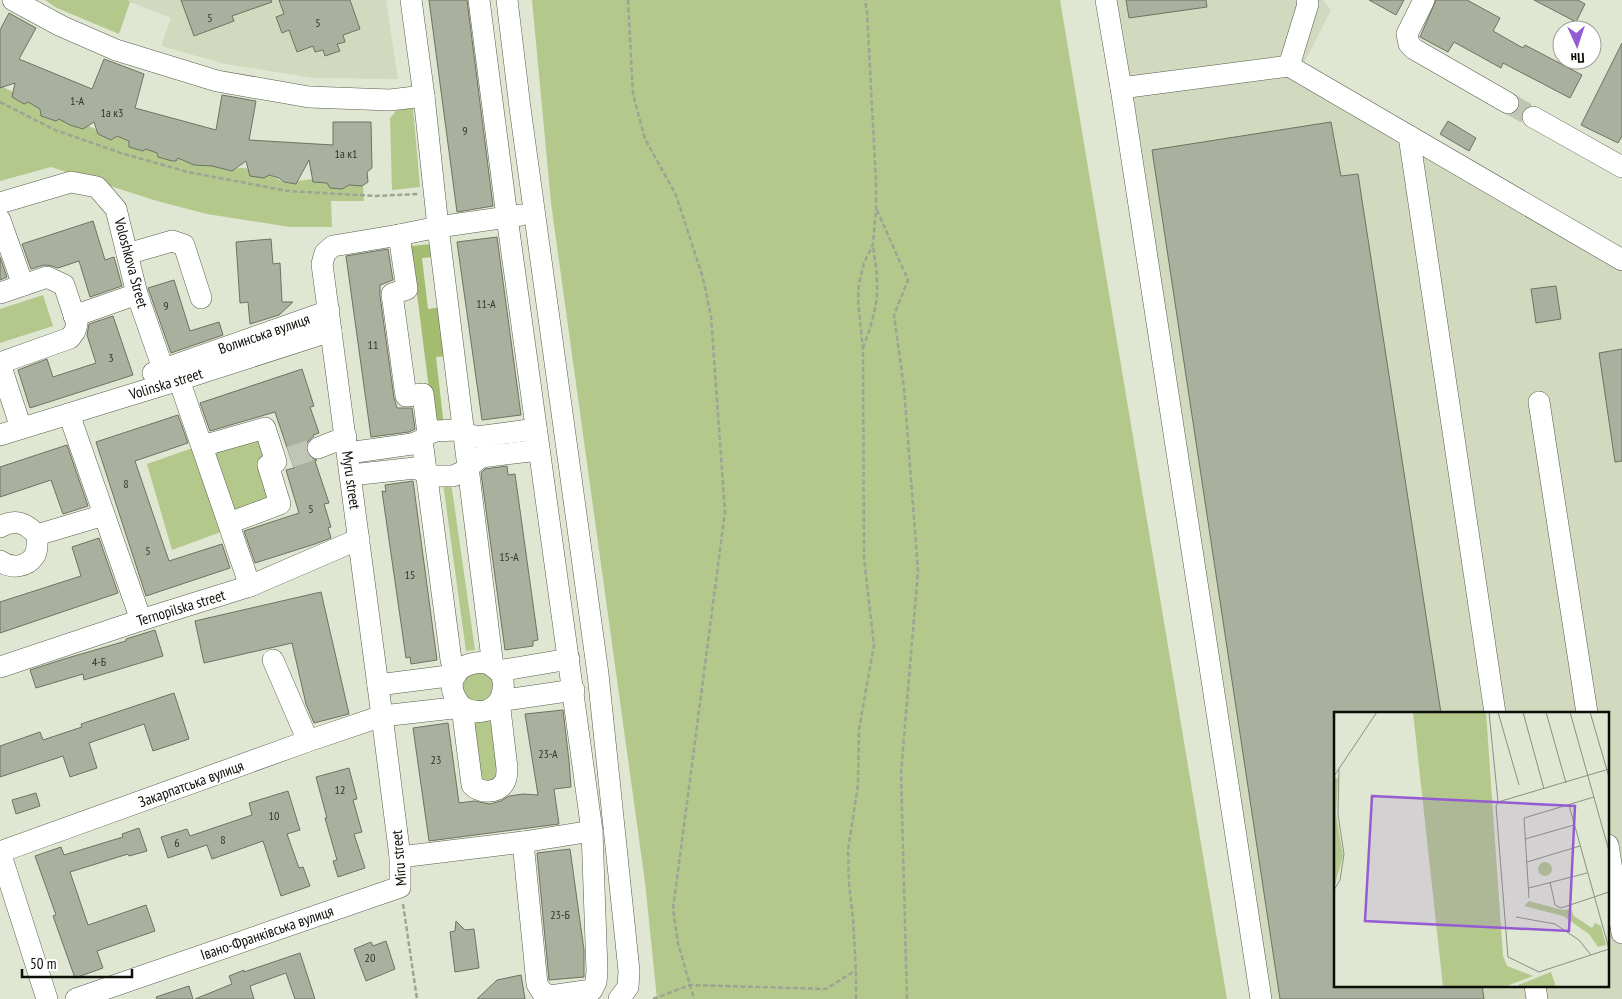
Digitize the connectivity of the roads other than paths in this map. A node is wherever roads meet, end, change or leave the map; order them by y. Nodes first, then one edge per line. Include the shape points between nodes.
1 (13, 0) edge
2 (411, 0) edge
3 (479, 0) edge
4 (507, 0) edge
5 (1106, 0) edge
6 (1307, 0) edge
7 (1424, 0) edge
8 (1289, 66) junction
9 (1121, 88) junction
10 (424, 96) junction
11 (1508, 103) tunnel mouth
12 (1534, 117) tunnel mouth
13 (1409, 136) junction
14 (1622, 167) edge
15 (0, 203) edge
16 (534, 214) junction
17 (507, 217) junction
18 (0, 220) edge
19 (438, 227) junction
20 (399, 235) junction
21 (128, 254) junction
22 (1622, 260) edge
23 (23, 285) junction
24 (0, 293) edge
25 (137, 294) junction
26 (201, 298) dead end
27 (74, 316) junction
28 (330, 321) junction
29 (0, 363) edge
30 (170, 378) junction
31 (1539, 402) dead end
32 (69, 414) junction
33 (29, 426) junction
34 (536, 429) junction
35 (464, 433) junction
36 (0, 435) edge
37 (425, 437) junction
38 (347, 445) junction
39 (202, 446) junction
40 (318, 448) tunnel mouth
41 (539, 450) junction
42 (469, 466) junction
43 (427, 474) junction
44 (351, 475) junction
45 (104, 515) junction
46 (229, 523) junction
47 (0, 527) edge
48 (37, 535) junction
49 (360, 540) junction
50 (0, 561) edge
51 (250, 586) junction
52 (141, 620) junction
53 (569, 659) junction
54 (273, 660) dead end
55 (0, 667) edge
56 (496, 669) junction
57 (456, 675) junction
58 (378, 685) junction
59 (574, 690) junction
60 (499, 701) junction
61 (462, 707) junction
62 (1495, 712) edge
63 (1587, 712) edge
64 (382, 716) junction
65 (308, 741) junction
66 (592, 831) junction
67 (523, 842) junction
68 (0, 852) edge
69 (400, 857) junction
70 (1610, 858) edge
71 (400, 887) joint
72 (1622, 933) edge
73 (1535, 986) edge
74 (47, 999) edge
75 (76, 999) edge
76 (619, 999) edge
77 (1261, 999) edge
78 (1537, 999) edge

1 - 10 street via 116,50 217,81 309,97 390,100
2 - 10 street
3 - 17 street
4 - 16 street
5 - 9 street
6 - 8 street
7 - 11 street via 1407,34 1408,44
8 - 9 street
8 - 13 street
9 - 77 street
10 - 19 street
12 - 14 street
13 - 22 street
13 - 62 street
15 - 21 street, Voloshkova Street via 71,182 97,187 116,209
16 - 17 street
16 - 76 street via 598,674 629,971 628,987
17 - 19 street
17 - 34 street
18 - 23 street
19 - 20 street
19 - 35 street
20 - 28 street, Myru street via 333,246 325,253 322,264
20 - 37 street via 407,289 392,294 406,396 423,394
21 - 25 street, Voloshkova Street
21 - 26 street via 172,241 184,244
23 - 24 street
23 - 27 street via 46,277 64,284
25 - 27 street
25 - 30 street, Voloshkova Street
27 - 29 street via 77,324 70,338
28 - 30 street, Волинська вулиця
28 - 38 street, Myru street
29 - 33 street
30 - 32 street, Volinska street
30 - 33 street, Волинська вулиця via 44,409
30 - 39 street, Voloshkova Street
31 - 63 street
32 - 33 street, Volinska street
32 - 45 street
33 - 36 street, Volinska street
34 - 35 street via 477,437
34 - 41 street
35 - 37 street via 448,430
35 - 42 street
37 - 38 street via 412,444
37 - 43 street
38 - 40 street
38 - 44 street, Myru street
39 - 46 street, Voloshkova Street
39 - 46 street via 265,428 283,459 268,465 280,504
41 - 42 street via 481,457
41 - 53 street
42 - 43 street via 453,476
42 - 56 street
43 - 44 street via 415,468
43 - 57 street via 451,660
44 - 49 street, Myru street
45 - 48 street
45 - 52 street
46 - 51 street, Voloshkova Street
47 - 48 street via 17,522 25,524
48 - 50 street via 37,549 29,562 17,567
49 - 51 street, Ternopilska street
49 - 58 street, Myru street
51 - 52 street, Ternopilska street
52 - 55 street, Ternopilska street
53 - 56 street
53 - 59 street
54 - 65 street
56 - 57 street via 485,662 469,663
56 - 60 street via 504,686
57 - 58 street
57 - 61 street via 453,692
58 - 64 street, Myru street
59 - 60 street
59 - 66 street
60 - 61 street via 487,711 469,711
60 - 61 street via 507,778 503,786 495,790 485,791 472,785
61 - 64 street, Закарпатська вулиця
64 - 65 street, Закарпатська вулиця
64 - 69 street, Miru street
65 - 68 street, Закарпатська вулиця
66 - 67 street
66 - 67 street via 597,971 592,990 550,996 537,984
67 - 69 street
68 - 74 street
69 - 71 street, Miru street
70 - 72 street
71 - 75 street, Івано-Франківська вулиця
73 - 78 street

